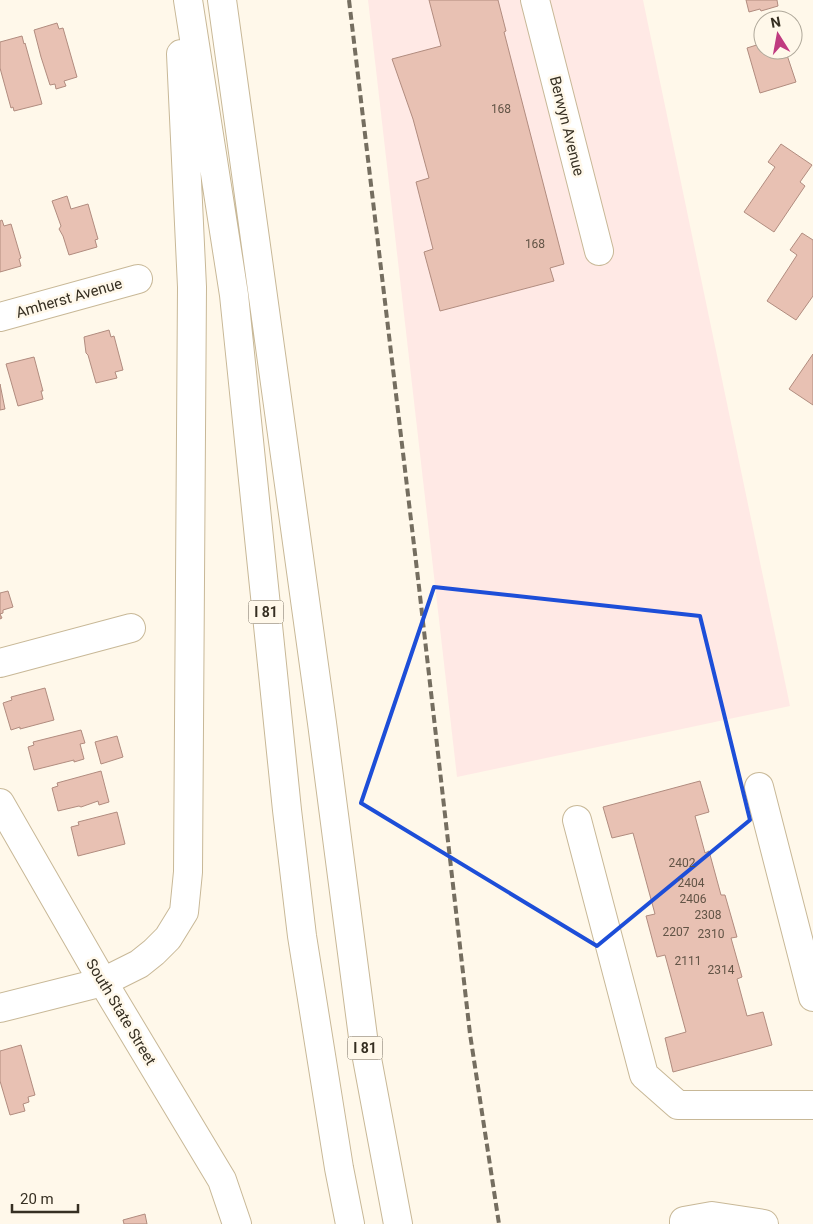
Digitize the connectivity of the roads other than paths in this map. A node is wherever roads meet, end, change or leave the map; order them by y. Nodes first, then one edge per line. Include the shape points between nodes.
1 (178, 0) edge
2 (188, 0) edge
3 (222, 0) edge
4 (535, 0) edge
5 (599, 251) dead end
6 (138, 279) dead end
7 (0, 317) edge
8 (131, 628) dead end
9 (0, 663) edge
10 (759, 787) dead end
11 (0, 802) edge
12 (577, 820) dead end
13 (103, 982) junction
14 (813, 997) edge
15 (0, 1008) edge
16 (813, 1105) edge
17 (222, 1180) junction
18 (237, 1224) edge
19 (250, 1224) edge
20 (350, 1224) edge
21 (398, 1224) edge
22 (684, 1224) edge
23 (764, 1224) edge

1 - 13 main road via 192,287 188,872 184,912 168,938 138,964
2 - 20 main road, I 81 via 234,295 302,936
3 - 21 main road, I 81 via 363,1037
4 - 5 main road, Berwyn Avenue
6 - 7 main road, Amherst Avenue
8 - 9 main road
10 - 14 main road
11 - 13 main road, South State Street
12 - 16 main road via 644,1075 678,1105
13 - 15 main road
13 - 17 main road, South State Street
17 - 18 main road, South State Street
17 - 19 main road
22 - 23 main road via 684,1221 712,1216

